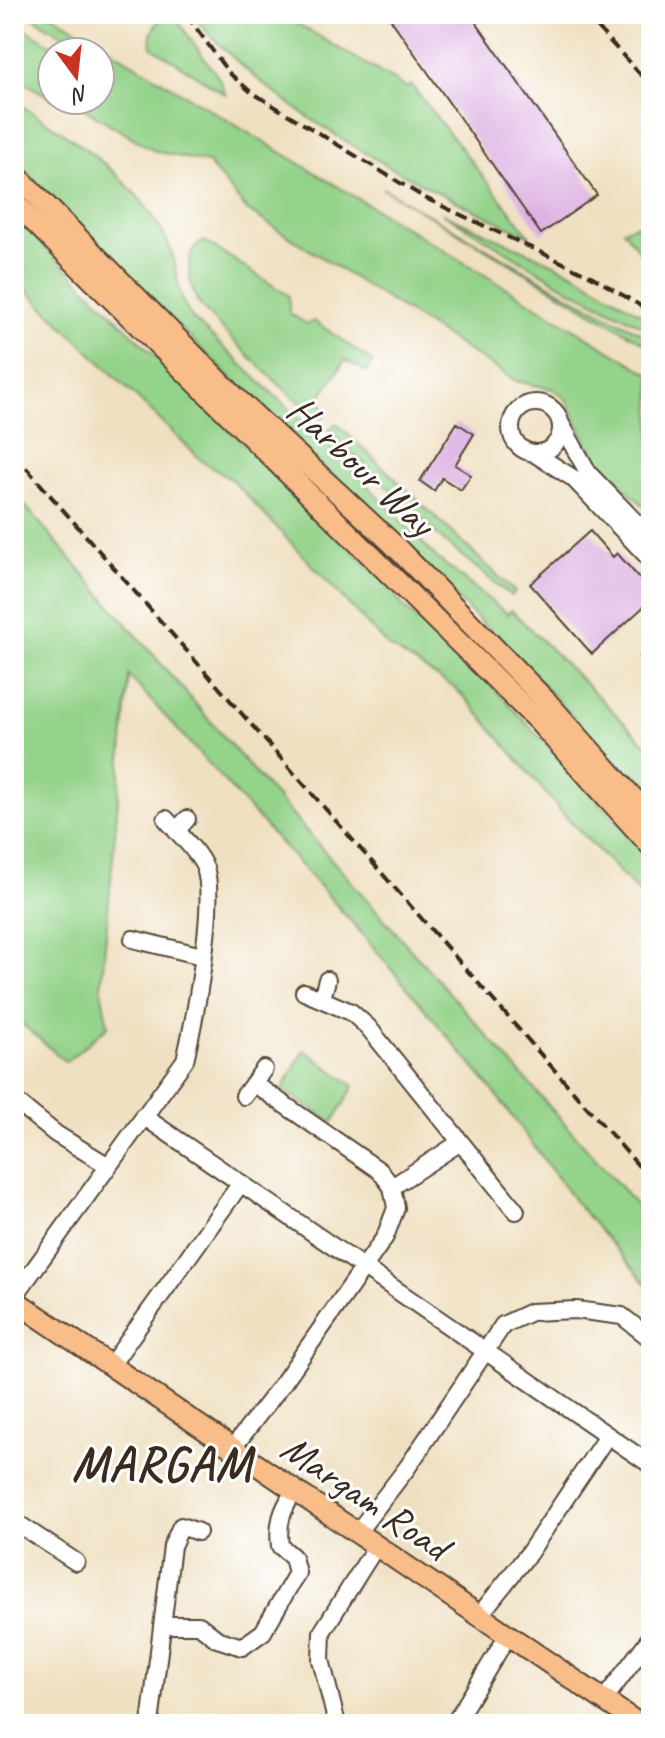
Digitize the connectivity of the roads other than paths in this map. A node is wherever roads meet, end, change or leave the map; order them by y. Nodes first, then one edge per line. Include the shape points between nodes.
1 (14, 173) edge
2 (14, 202) edge
3 (560, 422) junction
4 (535, 454) junction
5 (651, 538) edge
6 (651, 560) edge
7 (651, 818) edge
8 (176, 823) dead end
9 (651, 846) edge
10 (133, 939) dead end
11 (202, 956) junction
12 (327, 980) dead end
13 (304, 992) dead end
14 (322, 998) junction
15 (264, 1069) dead end
16 (14, 1100) edge
17 (143, 1116) junction
18 (459, 1143) junction
19 (107, 1165) junction
20 (241, 1183) junction
21 (392, 1187) junction
22 (513, 1200) dead end
23 (362, 1267) junction
24 (16, 1306) edge
25 (651, 1339) edge
26 (486, 1352) junction
27 (111, 1365) junction
28 (607, 1436) junction
29 (231, 1450) junction
30 (651, 1465) edge
31 (294, 1491) junction
32 (14, 1521) edge
33 (198, 1532) dead end
34 (356, 1534) junction
35 (375, 1548) junction
36 (76, 1562) dead end
37 (478, 1617) junction
38 (164, 1625) junction
39 (507, 1637) junction
40 (651, 1637) edge
41 (603, 1701) junction
42 (150, 1724) edge
43 (337, 1724) edge
44 (454, 1724) edge
45 (639, 1724) edge

1 - 7 main road, Harbour Way via 235,397 393,544
2 - 9 main road, Harbour Way via 528,711
3 - 4 street via 556,444
3 - 4 street via 554,410 541,403 514,414 512,439 521,450
3 - 5 street via 589,474
4 - 6 street via 573,478
8 - 11 street via 204,867 208,893
10 - 11 street via 151,937
11 - 17 street via 185,1060
12 - 14 street
13 - 14 street
14 - 18 street via 368,1027
15 - 21 street via 250,1091 380,1171
16 - 19 street
17 - 19 street
17 - 20 street
18 - 21 street
18 - 22 street
19 - 24 street
20 - 23 street
20 - 27 street
21 - 23 street via 396,1208 385,1237
23 - 26 street
23 - 29 street
24 - 27 main road, Margam Road
25 - 26 street via 622,1316 531,1312 503,1325
26 - 28 street
26 - 34 street
27 - 29 main road, Margam Road
28 - 30 street
28 - 37 street via 529,1553
29 - 31 main road, Margam Road
31 - 34 main road, Margam Road
31 - 38 street via 278,1528 280,1546 293,1557 297,1573 263,1632 242,1647 217,1639 199,1625
32 - 36 street
33 - 38 street via 181,1526 172,1546
34 - 35 main road, Margam Road
35 - 37 main road, Margam Road
35 - 43 street via 322,1632 321,1660
37 - 39 main road, Margam Road
38 - 42 street
39 - 41 main road, Margam Road
39 - 44 street
40 - 41 street
41 - 45 main road, Margam Road

